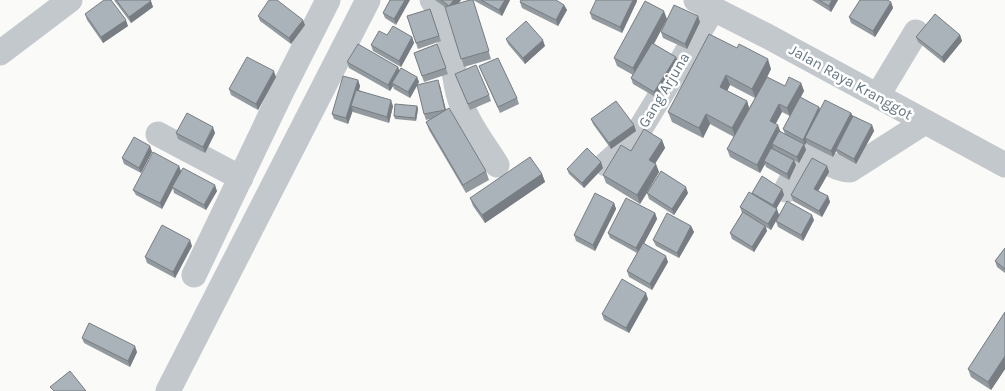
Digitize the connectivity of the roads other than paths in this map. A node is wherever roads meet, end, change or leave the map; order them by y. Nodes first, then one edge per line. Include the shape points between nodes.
1 (328, 0) edge
2 (368, 0) edge
3 (432, 0) edge
4 (56, 4) edge
5 (705, 4) edge
6 (916, 32) dead end
7 (0, 53) edge
8 (878, 95) junction
9 (296, 98) junction
10 (925, 122) junction
11 (158, 134) dead end
12 (606, 164) dead end
13 (497, 165) dead end
14 (1005, 165) edge
15 (242, 178) junction
16 (786, 190) dead end
17 (194, 275) dead end
18 (168, 391) edge

1 - 9 street
2 - 9 street
3 - 13 street via 449,34 455,82 466,115
4 - 7 street
5 - 8 street, Jalan Raya Kranggot
5 - 12 street, Gang Arjuna via 634,139
6 - 8 street
8 - 10 street, Jalan Raya Kranggot
9 - 15 street
9 - 18 street
10 - 14 street, Jalan Raya Kranggot
10 - 16 street via 850,170 808,155
11 - 15 street
15 - 17 street

